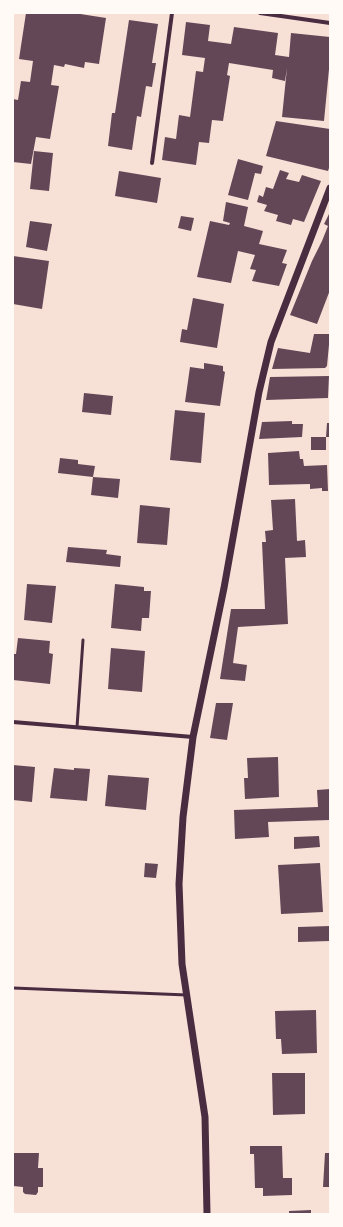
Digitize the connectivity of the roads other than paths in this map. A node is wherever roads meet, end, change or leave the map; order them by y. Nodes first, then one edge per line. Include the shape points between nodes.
1 (172, 13) edge
2 (260, 13) edge
3 (330, 23) edge
4 (152, 163) dead end
5 (330, 188) edge
6 (83, 640) dead end
7 (13, 722) edge
8 (77, 727) junction
9 (193, 737) junction
10 (13, 988) edge
11 (187, 995) junction
12 (207, 1214) edge

1 - 4 street
2 - 3 street
5 - 9 street via 271,342 259,392 224,588
6 - 8 lane
7 - 8 street
8 - 9 street
9 - 11 street via 183,816 179,884 182,957
10 - 11 lane
11 - 12 street via 206,1117

